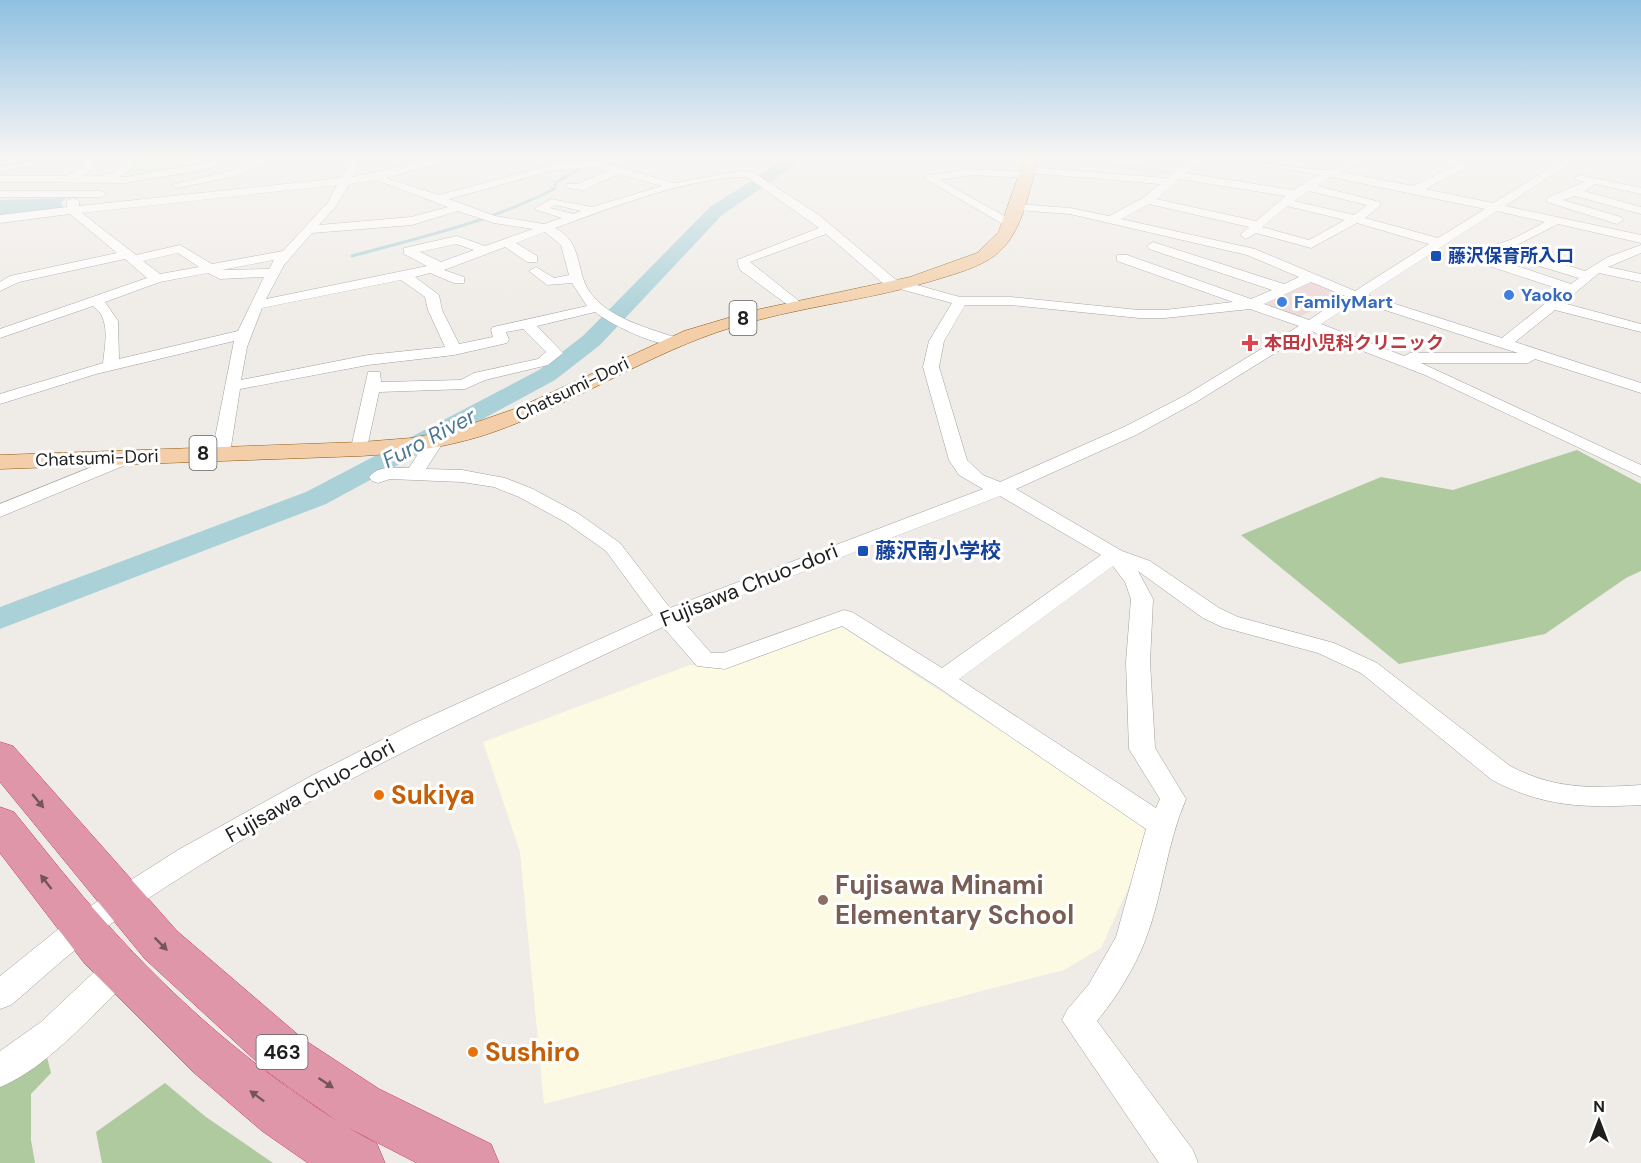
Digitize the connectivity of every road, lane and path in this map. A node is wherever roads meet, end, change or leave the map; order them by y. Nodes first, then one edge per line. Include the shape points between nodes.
1 (48, 212) edge
2 (76, 212) edge
3 (324, 212) edge
4 (442, 212) edge
5 (475, 212) edge
6 (554, 212) edge
7 (586, 212) edge
8 (804, 212) edge
9 (989, 212) edge
10 (1015, 212) edge
11 (1071, 212) edge
12 (1126, 212) edge
13 (1197, 212) edge
14 (1272, 212) edge
15 (1331, 212) edge
16 (1365, 212) edge
17 (1488, 212) edge
18 (1519, 212) edge
19 (1594, 212) edge
20 (573, 217) junction
21 (1357, 218) junction
22 (0, 219) edge
23 (1557, 219) junction
24 (1112, 220) junction
25 (1631, 223) dead end
26 (1011, 225) junction
27 (1256, 227) junction
28 (545, 228) junction
29 (307, 230) junction
30 (828, 230) junction
31 (1179, 236) junction
32 (1641, 239) edge
33 (506, 242) junction
34 (1517, 242) junction
35 (1440, 243) junction
36 (1153, 246) junction
37 (1231, 246) junction
38 (1498, 248) junction
39 (1641, 249) edge
40 (484, 250) junction
41 (286, 254) junction
42 (1622, 256) junction
43 (130, 257) junction
44 (1641, 260) edge
45 (211, 267) junction
46 (435, 268) junction
47 (1594, 270) junction
48 (272, 273) junction
49 (404, 276) junction
50 (1310, 277) junction
51 (577, 278) junction
52 (1641, 278) edge
53 (157, 279) junction
54 (459, 280) dead end
55 (897, 285) junction
56 (0, 287) edge
57 (1284, 289) junction
58 (1572, 289) junction
59 (1356, 296) junction
60 (95, 301) junction
61 (960, 301) junction
62 (1253, 304) junction
63 (256, 305) junction
64 (797, 305) junction
65 (1552, 305) junction
66 (609, 315) junction
67 (528, 325) junction
68 (1310, 325) junction
69 (1641, 328) edge
70 (0, 334) edge
71 (245, 334) junction
72 (672, 341) junction
73 (1504, 345) junction
74 (454, 350) junction
75 (1396, 357) junction
76 (1544, 358) junction
77 (378, 360) junction
78 (110, 365) junction
79 (232, 386) junction
80 (371, 387) junction
81 (1641, 388) edge
82 (0, 397) edge
83 (435, 441) junction
84 (360, 448) junction
85 (221, 453) junction
86 (129, 457) junction
87 (0, 462) edge
88 (1641, 471) edge
89 (414, 474) junction
90 (378, 477) dead end
91 (1000, 489) junction
92 (0, 511) edge
93 (1115, 555) junction
94 (666, 617) junction
95 (943, 679) junction
96 (0, 756) edge
97 (1641, 795) edge
98 (0, 823) edge
99 (1161, 825) junction
100 (122, 901) junction
101 (82, 928) junction
102 (119, 969) junction
103 (0, 996) edge
104 (0, 1071) edge
105 (358, 1163) edge
106 (472, 1163) edge
107 (1180, 1163) edge

1 - 22 street
2 - 43 street
3 - 29 street
4 - 29 street via 412,221
5 - 28 street
6 - 20 street
7 - 20 street
8 - 30 street
9 - 26 street
10 - 26 main road, Chatsumi-Dori / 8
11 - 24 street
12 - 24 street
13 - 27 street
14 - 27 street
15 - 21 street
16 - 21 street
17 - 35 street, Fujisawa Chuo-dori
18 - 23 street
19 - 25 street
20 - 28 street
21 - 27 street via 1311,243
21 - 35 street
23 - 32 street
23 - 34 street
24 - 31 street
26 - 55 main road, Chatsumi-Dori / 8 via 994,250 978,261
27 - 37 street
28 - 33 street
28 - 51 street via 570,250
29 - 41 street
30 - 55 street
30 - 64 street via 743,260 745,267
31 - 36 street
31 - 37 street
33 - 40 street
33 - 51 street via 552,282
34 - 38 street
34 - 47 street
35 - 59 street, Fujisawa Chuo-dori
36 - 57 street
36 - 62 street via 1122,258
37 - 50 street
38 - 47 street
38 - 58 street via 1473,256
39 - 42 street
40 - 46 street
40 - 46 street via 458,240 408,251
41 - 45 street
41 - 48 street
42 - 44 street
42 - 47 street
43 - 45 street via 180,249
43 - 53 street
43 - 56 street via 15,279
45 - 48 street via 220,275
45 - 53 street
46 - 49 street
46 - 54 street
47 - 52 street
47 - 58 street
48 - 63 street
49 - 63 street
49 - 74 street via 432,295
50 - 57 street
50 - 59 street
51 - 66 street via 578,284
53 - 60 street
55 - 61 street
55 - 64 main road, Chatsumi-Dori / 8
57 - 62 street
58 - 65 street
59 - 68 street, Fujisawa Chuo-dori
59 - 73 street
60 - 70 street
60 - 78 street via 104,305 112,322
61 - 62 street via 1011,301 1152,315
61 - 91 street via 937,341 931,367 960,465 976,479
62 - 68 street
63 - 71 street
64 - 72 main road, Chatsumi-Dori / 8
65 - 69 street
65 - 73 street
66 - 67 street
66 - 72 street
67 - 74 street via 498,330 502,340
67 - 80 street via 555,353 543,362 480,376 465,384
68 - 75 street
68 - 91 street, Fujisawa Chuo-dori via 1130,431
71 - 78 street
71 - 79 street
72 - 83 main road, Chatsumi-Dori / 8 via 535,409
73 - 76 street
74 - 77 street
75 - 76 street
75 - 88 street
76 - 81 street
77 - 79 street
77 - 80 street
78 - 82 street
79 - 85 street
80 - 84 street
83 - 84 main road, Chatsumi-Dori / 8
83 - 89 street
84 - 85 main road, Chatsumi-Dori / 8
85 - 86 main road, Chatsumi-Dori / 8
86 - 87 main road, Chatsumi-Dori / 8
86 - 92 street
89 - 90 street via 387,473
89 - 94 street via 498,482 572,518 613,548
91 - 93 street
91 - 94 street, Fujisawa Chuo-dori
93 - 95 street
93 - 97 street via 1143,565 1198,606 1230,622 1326,648 1369,668 1501,773 1522,785 1573,799
93 - 99 street via 1135,581 1142,599 1138,662 1142,749 1173,799
94 - 95 street via 705,661 725,661 844,618
94 - 100 street, Fujisawa Chuo-dori via 422,730 322,782 188,858
95 - 99 street
96 -> 100 highway, 463
101 -> 98 highway, 463
99 - 107 street via 1130,940 1100,994 1078,1020
100 - 101 street, Fujisawa Chuo-dori
100 -> 106 highway, 463 via 161,945 286,1056 361,1107
101 - 102 highway, 463
101 - 103 street, Fujisawa Chuo-dori
102 - 104 street via 52,1033
105 -> 102 highway, 463 via 253,1094

